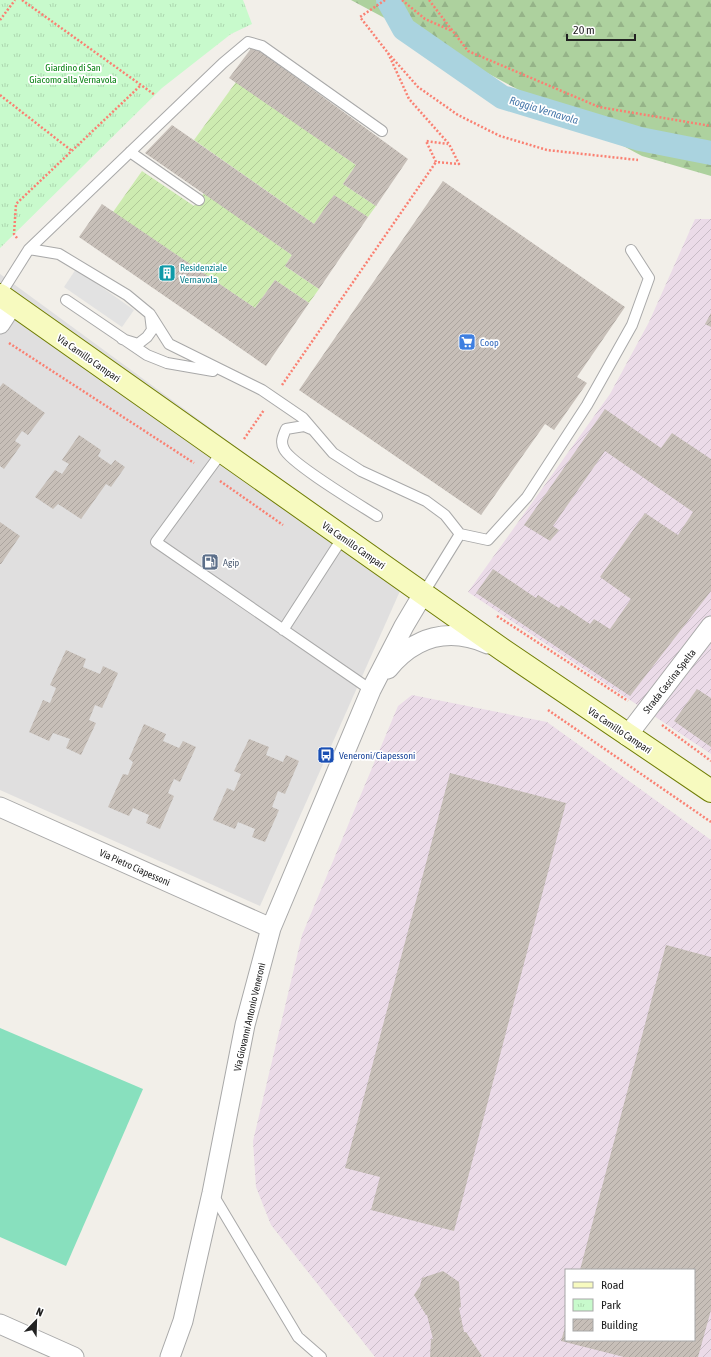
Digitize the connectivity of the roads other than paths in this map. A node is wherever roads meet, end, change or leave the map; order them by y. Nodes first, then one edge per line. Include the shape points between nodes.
1 (382, 131) dead end
2 (130, 152) junction
3 (199, 200) dead end
4 (29, 249) junction
5 (631, 250) dead end
6 (4, 298) edge
7 (66, 300) dead end
8 (150, 314) junction
9 (0, 324) edge
10 (122, 339) junction
11 (226, 371) junction
12 (312, 429) junction
13 (226, 455) junction
14 (377, 516) dead end
15 (460, 534) junction
16 (342, 537) junction
17 (423, 594) junction
18 (711, 626) edge
19 (283, 630) junction
20 (503, 650) junction
21 (371, 690) junction
22 (627, 736) junction
23 (711, 791) edge
24 (0, 807) edge
25 (271, 928) junction
26 (212, 1193) junction
27 (0, 1324) edge
28 (74, 1357) edge
29 (170, 1357) edge
30 (321, 1357) edge

1 - 2 lane via 262,46 248,42
2 - 3 lane
2 - 4 lane
4 - 6 lane
4 - 8 lane via 59,254 128,295
5 - 15 lane via 649,278 632,325 587,405 527,497 488,540
6 - 9 street
6 - 13 street, Via Camillo Campari
7 - 10 lane
8 - 10 lane via 152,330 147,337 138,344
8 - 11 lane via 169,344 204,363
10 - 11 lane via 147,355 167,363
11 - 12 lane via 303,418
12 - 14 lane via 304,426 286,429 281,439 284,450 300,465
12 - 15 lane via 333,453 361,471 426,501 445,515
13 - 16 street, Via Camillo Campari
13 - 19 lane via 156,542
15 - 17 lane
16 - 17 street, Via Camillo Campari
16 - 19 lane
17 - 20 street, Via Camillo Campari
17 - 21 street, Via Giovanni Antonio Veneroni
18 - 22 street, Strada Cascina Spelta
19 - 21 lane
20 - 21 street, Via Giovanni Antonio Veneroni via 475,638 452,634 416,643 395,661
20 - 22 street, Via Camillo Campari
21 - 25 street, Via Giovanni Antonio Veneroni
22 - 23 street, Via Camillo Campari
24 - 25 street, Via Pietro Ciapessoni
25 - 26 street, Via Giovanni Antonio Veneroni via 245,1025
26 - 29 street, Via Giovanni Antonio Veneroni via 183,1321
26 - 30 lane via 298,1338
27 - 28 street

